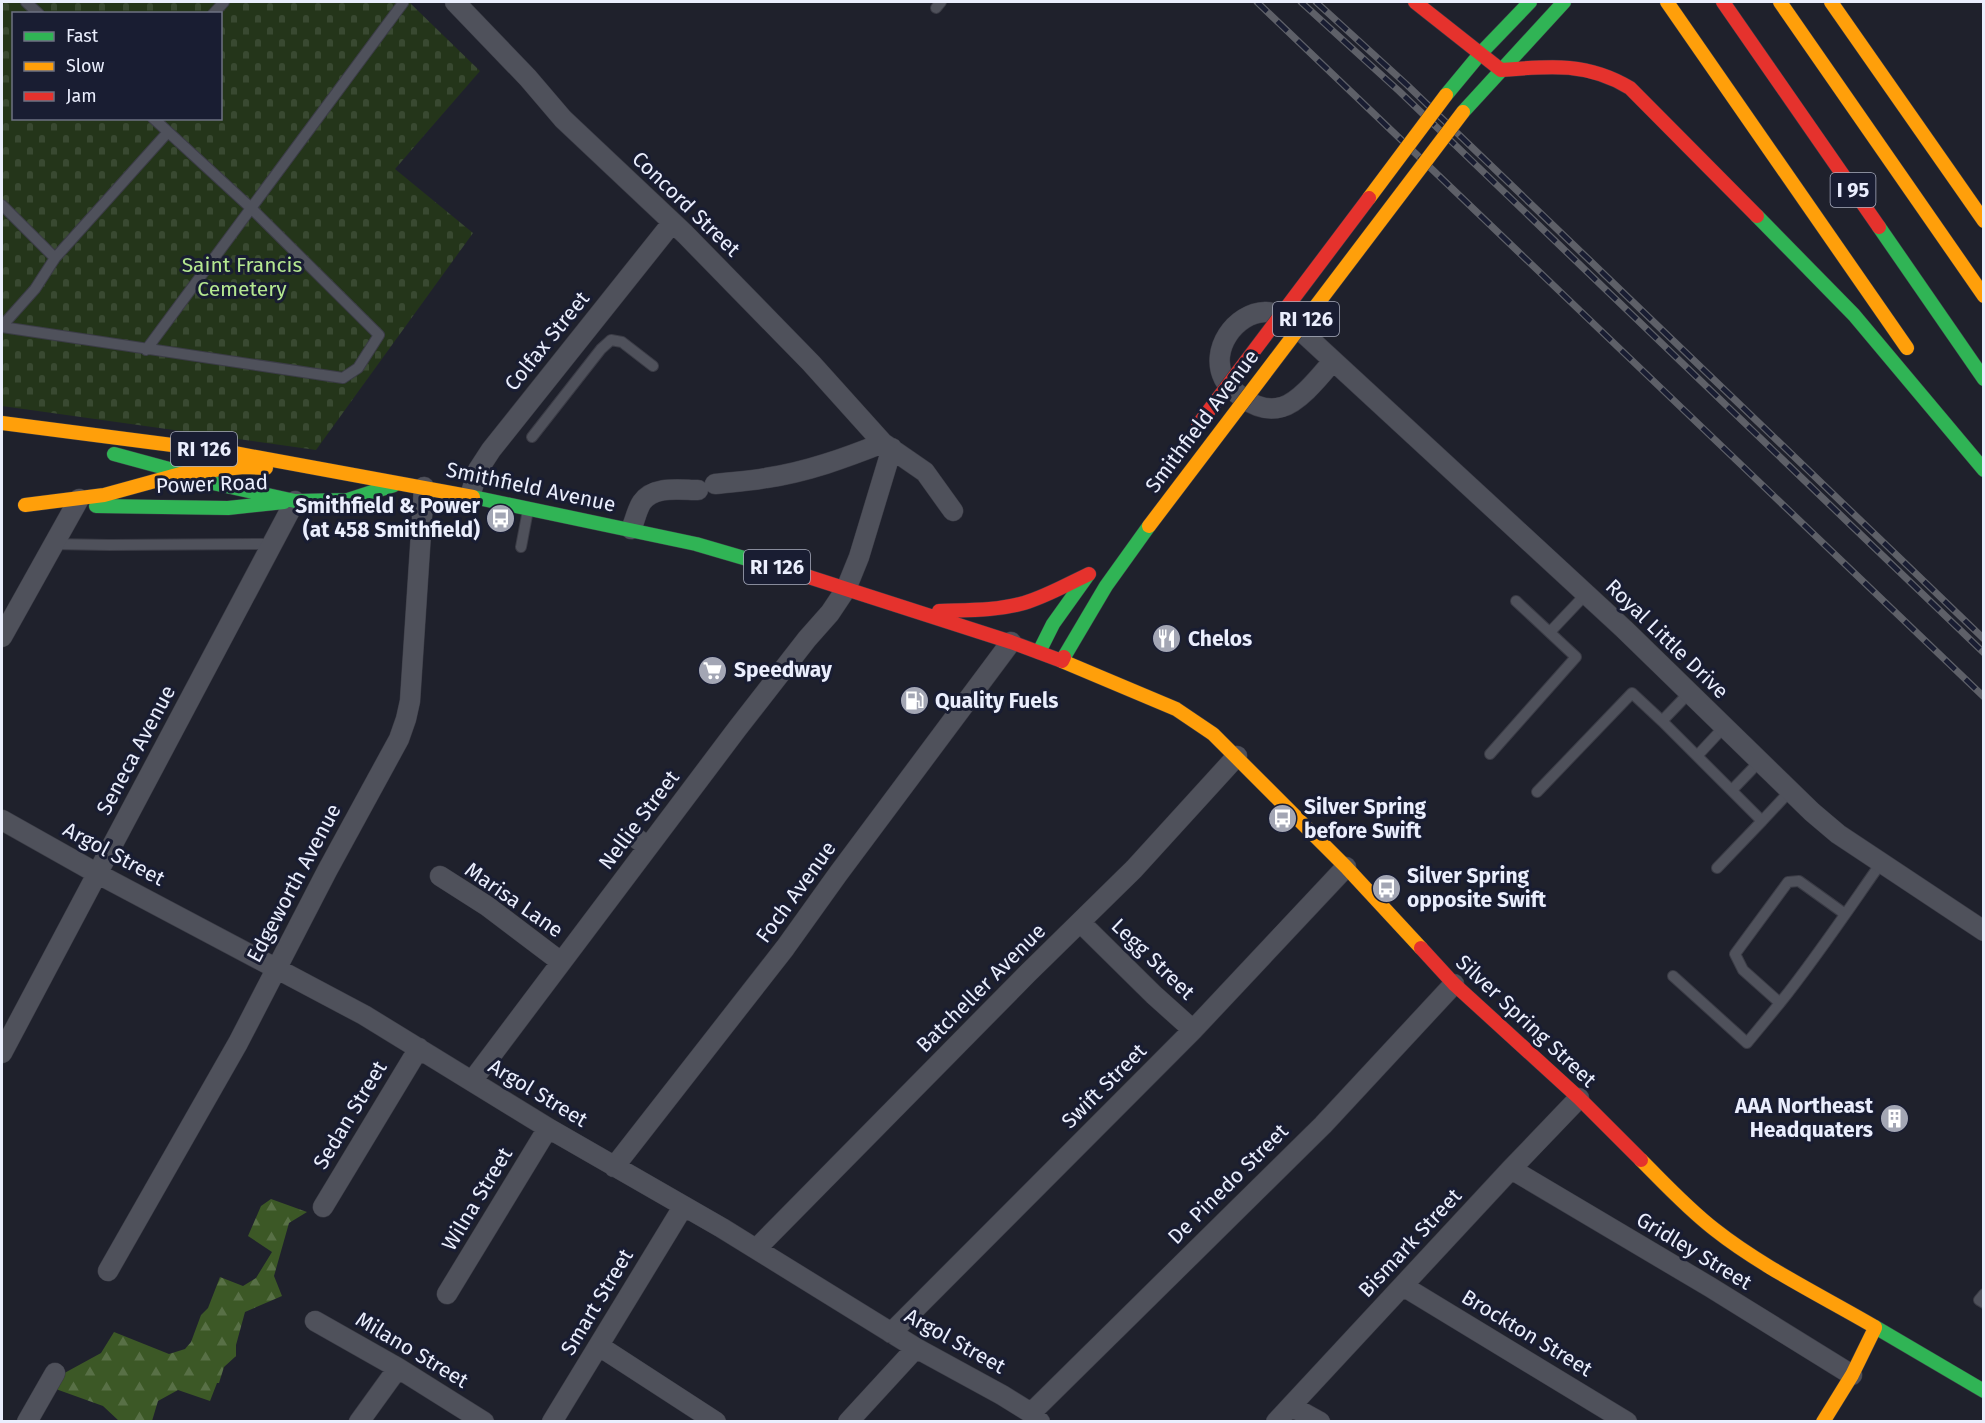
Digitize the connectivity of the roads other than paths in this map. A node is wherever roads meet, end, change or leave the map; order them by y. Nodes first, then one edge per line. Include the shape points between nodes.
1 (402, 2) edge
2 (455, 2) edge
3 (1415, 2) edge
4 (1530, 2) edge
5 (1564, 2) edge
6 (1667, 2) edge
7 (1722, 2) edge
8 (1780, 2) edge
9 (1831, 2) edge
10 (1480, 54) junction
11 (1501, 70) junction
12 (155, 120) edge
13 (168, 132) junction
14 (2, 205) edge
15 (250, 208) junction
16 (1983, 221) edge
17 (672, 223) junction
18 (55, 258) junction
19 (1983, 296) edge
20 (2, 327) edge
21 (146, 350) junction
22 (1916, 360) dead end
23 (1333, 361) junction
24 (653, 366) dead end
25 (1983, 379) edge
26 (1950, 408) dead end
27 (5, 424) edge
28 (1191, 435) dead end
29 (532, 436) dead end
30 (887, 446) junction
31 (1983, 456) edge
32 (1983, 470) edge
33 (184, 473) junction
34 (352, 475) junction
35 (398, 484) junction
36 (424, 487) junction
37 (470, 496) junction
38 (295, 501) junction
39 (77, 502) junction
40 (19, 505) dead end
41 (529, 507) junction
42 (953, 511) dead end
43 (631, 529) junction
44 (53, 544) junction
45 (273, 544) junction
46 (521, 547) dead end
47 (846, 589) junction
48 (1585, 595) junction
49 (1516, 601) dead end
50 (920, 612) junction
51 (1550, 632) junction
52 (2, 637) edge
53 (1011, 642) junction
54 (1038, 652) junction
55 (1062, 661) junction
56 (1689, 693) junction
57 (1662, 721) junction
58 (1724, 727) junction
59 (1490, 754) dead end
60 (1237, 756) junction
61 (1697, 756) junction
62 (1759, 762) junction
63 (1732, 790) junction
64 (1790, 791) junction
65 (1537, 792) dead end
66 (2, 820) edge
67 (1762, 821) junction
68 (632, 835) dead end
69 (648, 847) junction
70 (1881, 863) junction
71 (1346, 867) junction
72 (1717, 868) dead end
73 (98, 874) junction
74 (440, 876) dead end
75 (1845, 914) junction
76 (1080, 922) junction
77 (1983, 931) edge
78 (561, 962) junction
79 (276, 968) junction
80 (1673, 976) dead end
81 (1454, 984) junction
82 (1780, 1003) junction
83 (1193, 1030) junction
84 (419, 1048) junction
85 (2, 1053) edge
86 (472, 1081) junction
87 (1580, 1098) junction
88 (548, 1128) junction
89 (614, 1167) junction
90 (1511, 1169) junction
91 (323, 1207) dead end
92 (683, 1207) junction
93 (756, 1249) junction
94 (108, 1271) dead end
95 (1403, 1286) junction
96 (447, 1294) dead end
97 (1983, 1294) edge
98 (1983, 1303) edge
99 (315, 1321) dead end
100 (1875, 1328) junction
101 (891, 1333) junction
102 (599, 1346) junction
103 (916, 1348) junction
104 (398, 1368) junction
105 (55, 1373) dead end
106 (1852, 1375) junction
107 (1983, 1391) edge
108 (1291, 1406) junction
109 (1036, 1417) edge
110 (27, 1422) edge
111 (359, 1422) edge
112 (484, 1422) edge
113 (552, 1422) edge
114 (716, 1422) edge
115 (848, 1422) edge
116 (1276, 1422) edge
117 (1320, 1422) edge
118 (1627, 1422) edge
119 (1823, 1422) edge

1 - 15 lane
2 - 17 street, Concord Street via 563,119
3 - 10 main road
4 - 10 main road, Smithfield Avenue / RI 126
5 - 11 main road, Smithfield Avenue / RI 126
6 - 22 main road
7 - 25 main road, I 95
8 - 19 main road, I 95
9 - 16 main road
10 - 11 main road
10 - 28 main road, Smithfield Avenue / RI 126, bridge
11 - 32 main road via 1578,67 1607,75 1630,88 1854,315
11 - 55 main road, Smithfield Avenue / RI 126, bridge via 1463,112 1149,526 1106,586
12 - 13 lane
13 - 15 lane
13 - 18 lane
14 - 18 lane
15 - 21 lane
15 - 21 lane via 379,335 358,368 343,378
17 - 30 street, Concord Street
17 - 37 street, Colfax Street via 491,450 478,470
18 - 20 lane via 35,289
20 - 21 lane
23 - 23 street, Royal Little Drive via 1287,318 1267,311 1238,321 1219,358 1222,376 1232,390 1251,404 1266,408 1282,407 1295,399
23 - 48 street, Royal Little Drive
24 - 29 lane via 622,342 611,340
26 - 31 main road
27 - 33 main road
27 - 34 main road, Smithfield Avenue / RI 126 via 234,453
30 - 42 street, Concord Street via 925,472
30 - 43 street via 768,478 652,494 643,502
30 - 47 street, Nellie Street via 859,557
33 - 34 main road, Power Road via 244,467
33 - 38 main road
33 - 39 main road, Power Road
34 - 35 main road, Smithfield Avenue / RI 126
35 - 36 main road, Smithfield Avenue / RI 126
35 - 38 main road, Power Road / RI 126 via 348,500
36 - 37 main road, Smithfield Avenue / RI 126
36 - 79 street, Edgeworth Avenue via 406,719 399,739
37 - 41 main road, Smithfield Avenue / RI 126
38 - 39 main road, Power Road via 228,508
38 - 45 street, Seneca Avenue
39 - 40 main road, Power Road
39 - 44 street
41 - 43 main road, Smithfield Avenue / RI 126
41 - 46 lane
43 - 47 main road, Smithfield Avenue / RI 126 via 728,552
44 - 45 lane
44 - 52 street
45 - 73 street, Seneca Avenue
47 - 50 main road, Smithfield Avenue / RI 126
47 - 69 street, Nellie Street
48 - 51 lane
48 - 56 street, Royal Little Drive
49 - 51 lane
50 - 53 main road, Smithfield Avenue / RI 126
50 - 54 main road via 1013,606 1092,569
51 - 59 lane via 1576,657
53 - 54 main road, Smithfield Avenue / RI 126
53 - 89 street, Foch Avenue via 785,948
54 - 55 main road, Smithfield Avenue / RI 126
55 - 60 main road, Silver Spring Street via 1176,710 1213,734
56 - 57 lane
56 - 58 street, Royal Little Drive
57 - 61 lane
57 - 65 lane via 1632,693
58 - 61 lane
58 - 62 street, Royal Little Drive
60 - 71 main road, Silver Spring Street
60 - 76 street, Batcheller Avenue
61 - 63 lane
62 - 63 lane
62 - 64 street, Royal Little Drive
63 - 67 lane
64 - 67 lane
64 - 70 street, Royal Little Drive via 1839,834
66 - 73 street, Argol Street
67 - 72 lane
68 - 69 street
69 - 78 street, Nellie Street
70 - 75 lane
70 - 77 street, Royal Little Drive
71 - 81 main road, Silver Spring Street
71 - 83 street, Swift Street
73 - 79 street, Argol Street
73 - 85 street, Seneca Avenue
74 - 78 street, Marisa Lane
75 - 82 lane
75 - 82 lane via 1799,881 1788,882 1748,936 1735,954 1743,970
76 - 83 street, Legg Street
76 - 93 street, Batcheller Avenue
78 - 86 street, Nellie Street
79 - 84 street, Argol Street
79 - 94 street, Edgeworth Avenue
80 - 82 lane via 1747,1044
81 - 87 main road, Silver Spring Street
81 - 109 street, De Pinedo Street via 1323,1125
83 - 101 street, Swift Street
84 - 86 street, Argol Street
84 - 91 street, Sedan Street
86 - 88 street, Argol Street
87 - 90 street, Bismark Street
87 - 100 main road, Silver Spring Street via 1715,1230
88 - 89 street, Argol Street
88 - 96 street, Wilna Street
89 - 92 street, Argol Street
90 - 95 street, Bismark Street
90 - 106 street, Gridley Street
92 - 93 street, Argol Street
92 - 102 street, Smart Street
93 - 101 street, Argol Street
95 - 108 street, Bismark Street
95 - 118 street, Brockton Street
97 - 98 lane
99 - 104 street, Milano Street
100 - 106 main road
100 - 107 main road, Silver Spring Street
101 - 103 street, Argol Street
102 - 113 street, Smart Street
102 - 114 street
103 - 109 street, Argol Street
103 - 115 street
104 - 111 street
104 - 112 street, Milano Street
105 - 110 street
106 - 119 main road
108 - 116 street, Bismark Street
108 - 117 street

